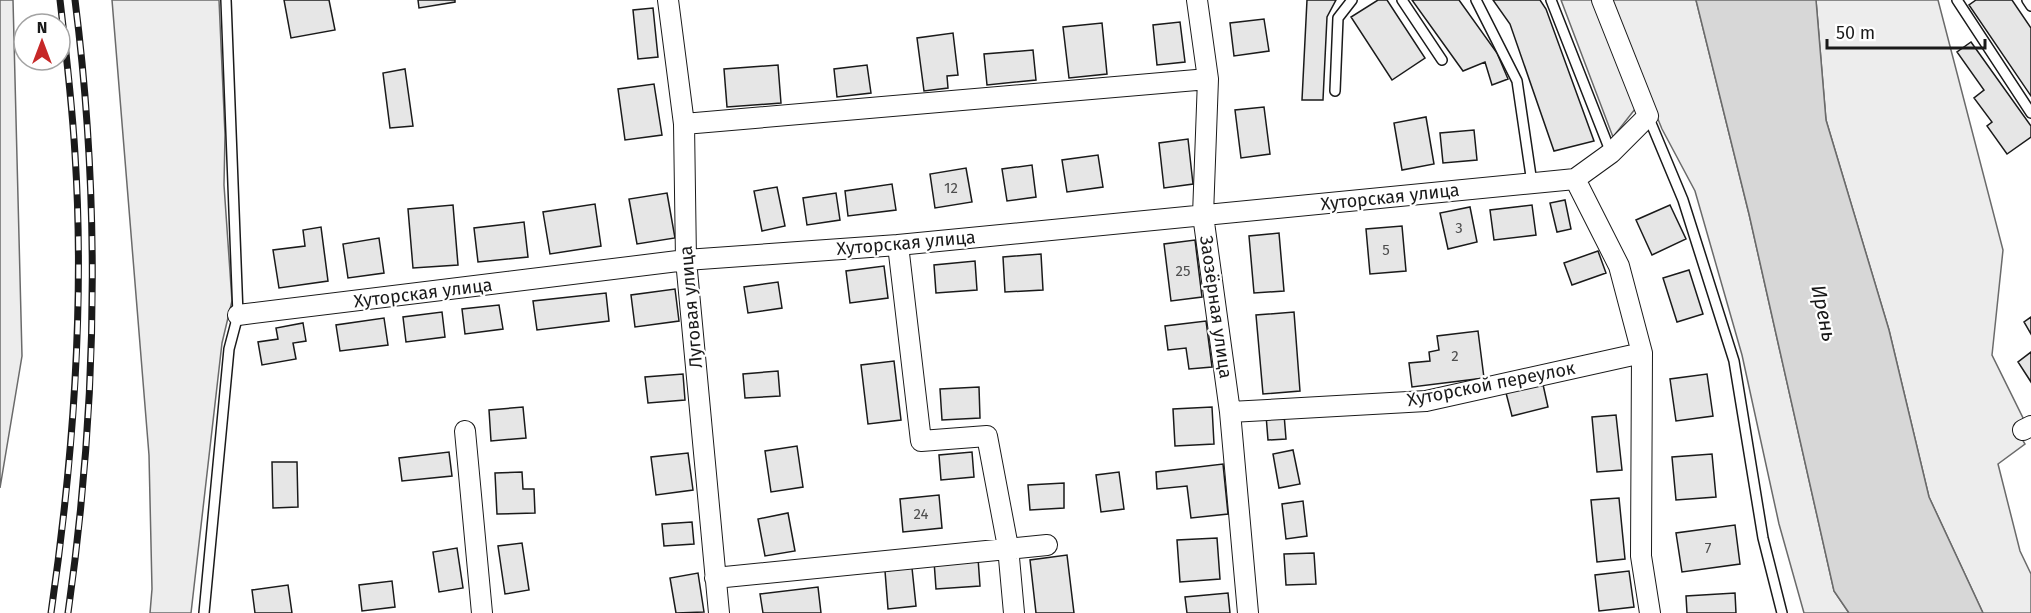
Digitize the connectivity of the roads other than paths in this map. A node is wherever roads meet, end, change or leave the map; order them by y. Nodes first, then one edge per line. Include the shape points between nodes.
1 (226, 0) edge
2 (668, 0) edge
3 (1197, 0) edge
4 (1352, 0) edge
5 (1402, 0) edge
6 (1476, 0) edge
7 (1551, 0) edge
8 (1602, 0) edge
9 (1958, 0) edge
10 (2027, 0) edge
11 (2031, 6) edge
12 (1442, 60) dead end
13 (1208, 79) junction
14 (1335, 91) dead end
15 (2031, 113) edge
16 (1648, 116) junction
17 (684, 124) junction
18 (1611, 153) junction
19 (1575, 179) junction
20 (1532, 183) junction
21 (1203, 215) junction
22 (898, 245) junction
23 (686, 260) junction
24 (238, 315) junction
25 (1642, 353) junction
26 (1230, 412) junction
27 (465, 431) dead end
28 (1047, 545) dead end
29 (1008, 547) junction
30 (716, 578) junction
31 (204, 613) edge
32 (482, 613) edge
33 (719, 613) edge
34 (1014, 613) edge
35 (1248, 613) edge
36 (1650, 613) edge
37 (1782, 613) edge

1 - 24 lane
2 - 17 street, Луговая улица
3 - 13 street, Заозёрная улица
4 - 14 lane via 1338,18
5 - 12 lane
6 - 20 lane via 1517,81
7 - 18 lane
8 - 16 street
9 - 15 lane
10 - 11 lane
13 - 17 street
13 - 21 street, Заозёрная улица
16 - 18 street
16 - 37 lane via 1683,200 1734,361 1763,538
17 - 23 street, Луговая улица
18 - 19 street
19 - 20 street, Хуторская улица
19 - 25 street via 1619,266
20 - 21 street, Хуторская улица
21 - 22 street, Хуторская улица
21 - 26 street, Заозёрная улица
22 - 23 street, Хуторская улица
22 - 29 street via 921,441 987,436
23 - 24 street, Хуторская улица
23 - 30 street, Луговая улица
24 - 31 lane via 229,349
25 - 26 street, Хуторской переулок via 1426,401
25 - 36 street via 1641,556
26 - 35 street, Заозёрная улица
27 - 32 street
28 - 29 street
29 - 30 street
29 - 34 street
30 - 33 street, Луговая улица

